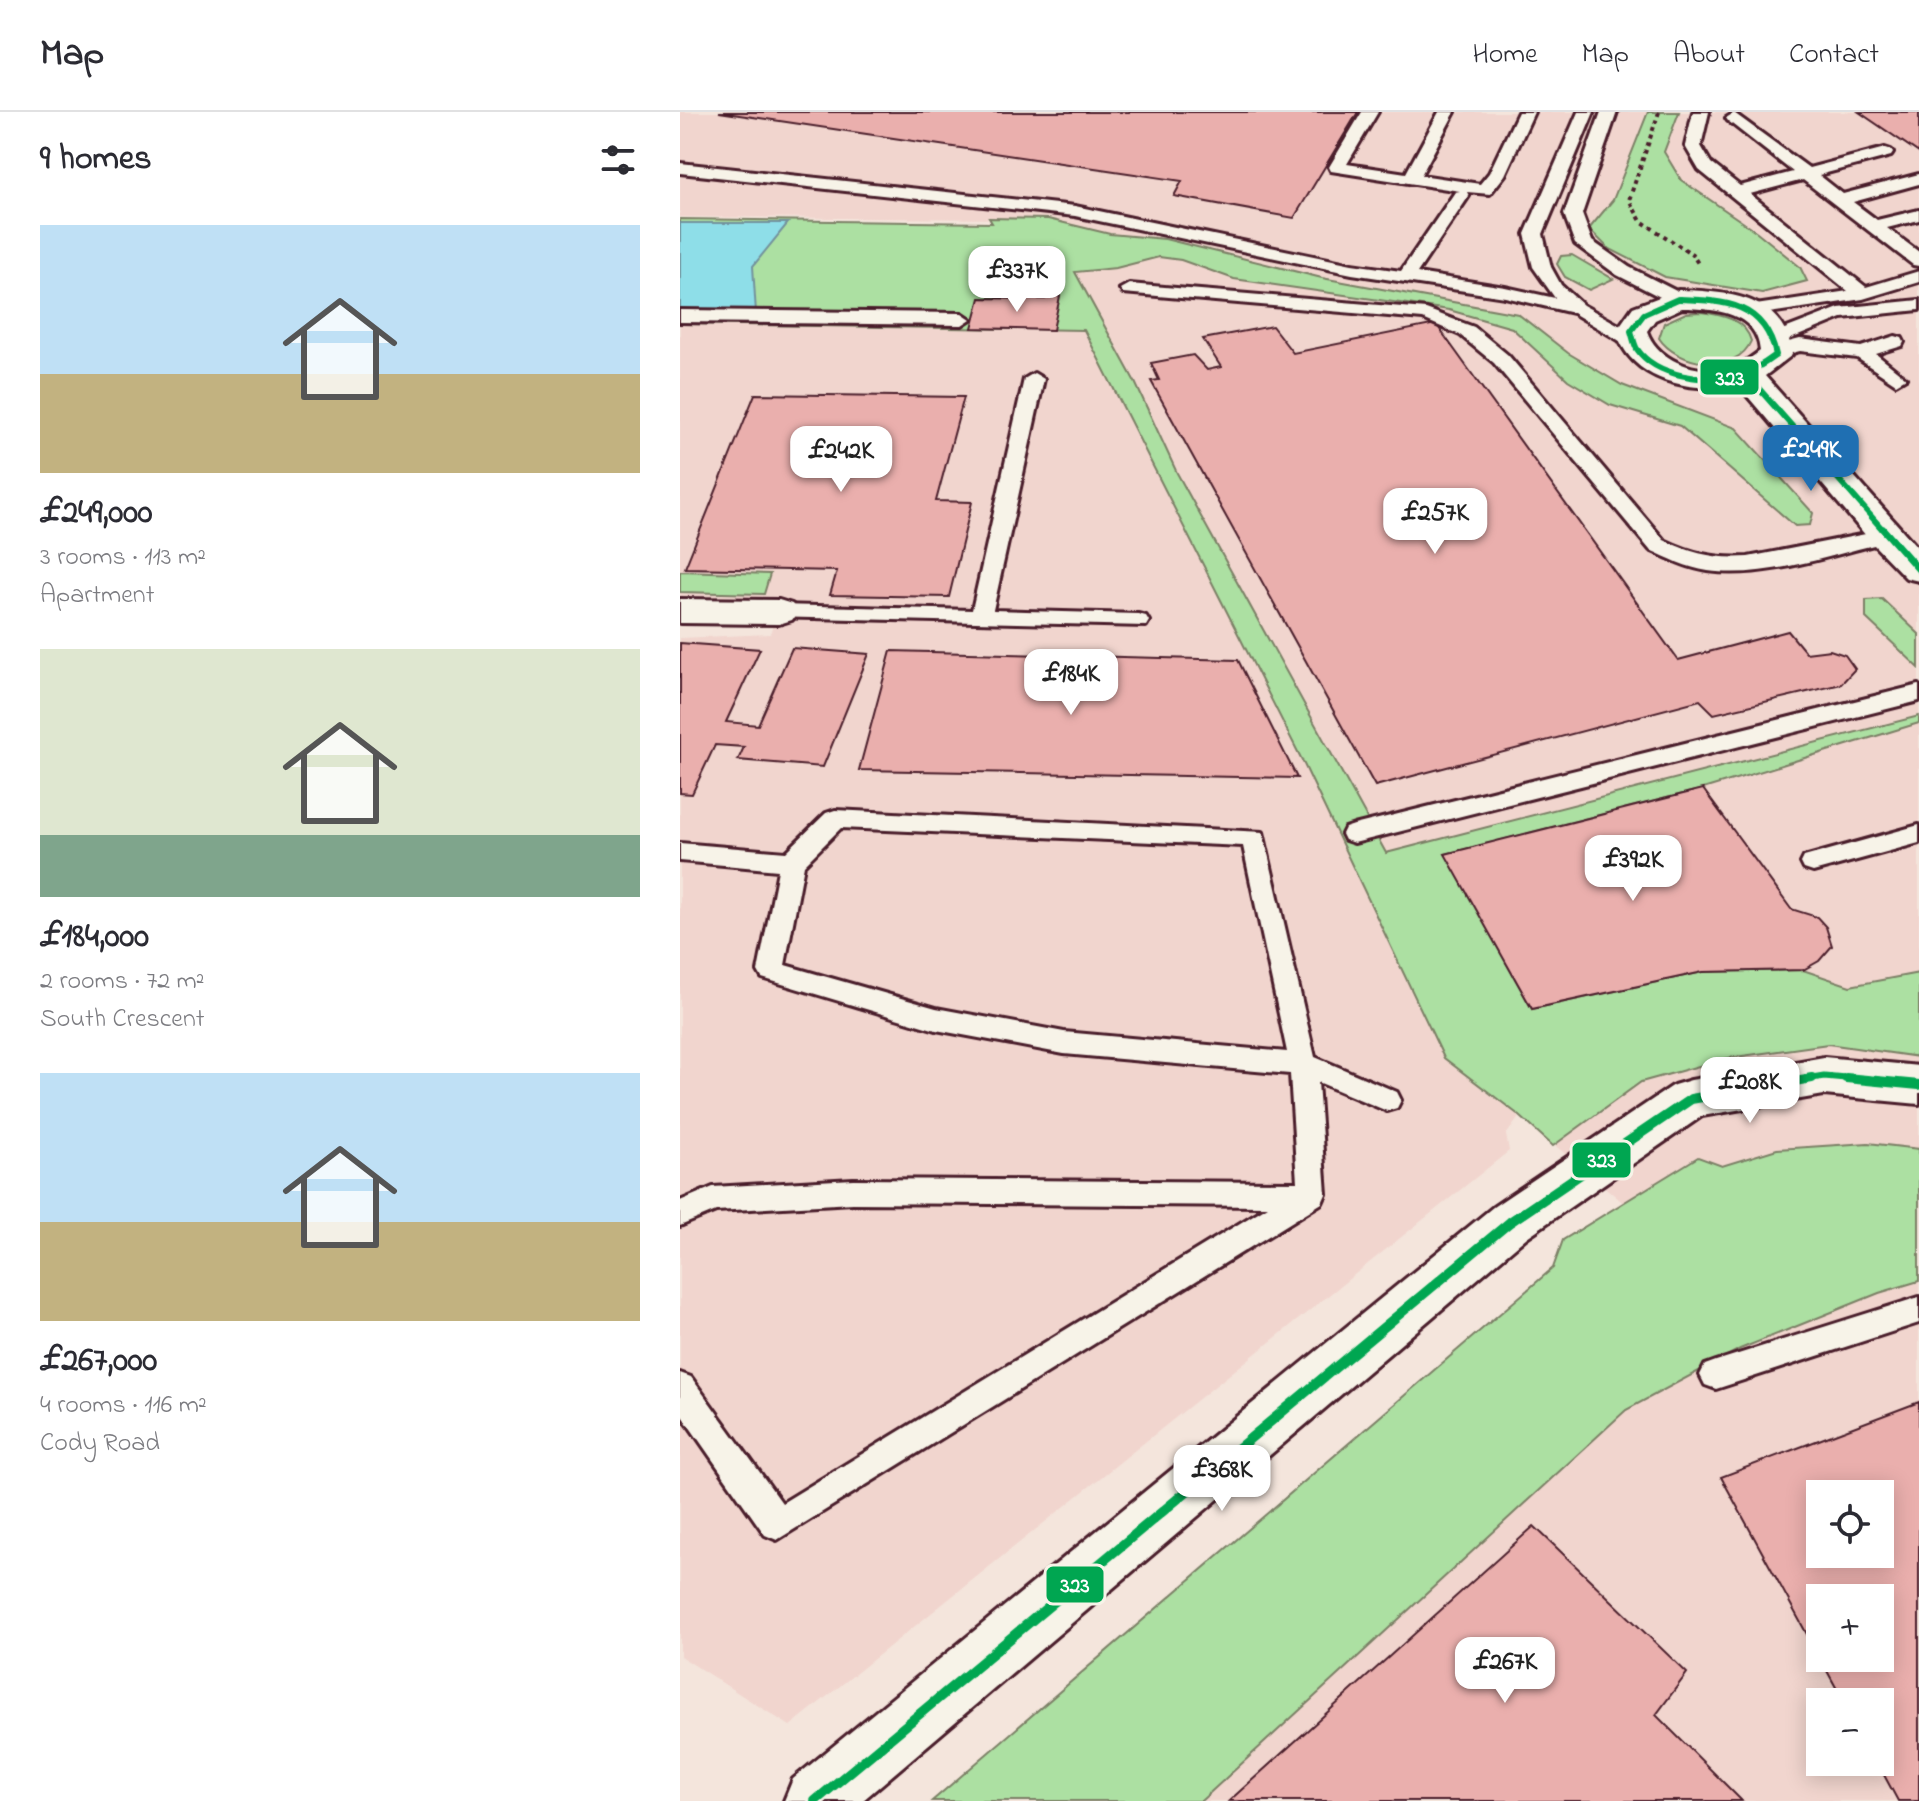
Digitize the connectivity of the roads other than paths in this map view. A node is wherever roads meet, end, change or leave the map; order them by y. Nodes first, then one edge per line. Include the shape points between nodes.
1 (1370, 112) edge
2 (1447, 112) edge
3 (1526, 112) edge
4 (1586, 112) edge
5 (1609, 112) edge
6 (1713, 124) edge
7 (1885, 153) dead end
8 (680, 168) edge
9 (1806, 174) junction
10 (1411, 179) junction
11 (1919, 179) edge
12 (1737, 192) junction
13 (1461, 196) dead end
14 (1840, 200) junction
15 (1919, 215) edge
16 (1874, 226) junction
17 (1918, 272) edge
18 (1406, 277) junction
19 (1129, 289) dead end
20 (1863, 294) junction
21 (1678, 299) junction
22 (1919, 305) edge
23 (1579, 309) junction
24 (1749, 311) junction
25 (680, 316) edge
26 (962, 319) dead end
27 (1632, 340) junction
28 (1895, 342) dead end
29 (1776, 345) junction
30 (1862, 353) junction
31 (1747, 375) junction
32 (1896, 378) dead end
33 (1034, 379) dead end
34 (1886, 536) junction
35 (1919, 570) edge
36 (680, 611) edge
37 (779, 612) joint
38 (981, 617) junction
39 (1138, 621) dead end
40 (1919, 693) edge
41 (1354, 834) dead end
42 (1919, 834) edge
43 (680, 852) edge
44 (792, 862) junction
45 (1813, 863) dead end
46 (1303, 1064) junction
47 (1919, 1085) edge
48 (1387, 1100) dead end
49 (1312, 1194) junction
50 (680, 1214) edge
51 (1919, 1310) edge
52 (1716, 1375) dead end
53 (680, 1387) edge
54 (815, 1801) edge

1 - 10 lane via 1337,167
2 - 10 lane
3 - 10 lane via 1497,175 1484,190
4 - 23 lane via 1534,234 1554,288
5 - 21 lane via 1573,214 1584,244
6 - 9 lane via 1758,137
6 - 12 lane via 1693,146 1697,156
7 - 9 lane
8 - 18 lane via 1075,211
9 - 12 lane
9 - 14 lane
11 - 14 lane
12 - 20 lane
13 - 18 lane
14 - 16 lane
15 - 16 lane
16 - 17 lane
17 - 20 lane
18 - 23 lane
19 - 34 lane via 1426,314 1467,331 1501,359 1657,545 1681,556 1736,566
20 - 24 lane
21 - 24 street via 1727,303
21 - 27 street via 1640,314 1632,326
22 - 29 lane via 1839,313
23 - 27 lane
24 - 29 street via 1772,328
25 - 26 lane
27 - 31 street via 1640,354 1672,373 1724,379
28 - 30 lane
29 - 30 lane via 1821,345
29 - 31 street via 1764,367
30 - 32 lane
31 - 34 street
33 - 38 lane
34 - 35 street
36 - 37 street
37 - 38 lane
38 - 39 lane
40 - 41 lane
42 - 45 lane
43 - 44 lane
44 - 46 lane via 771,971 936,1019 1064,1043
44 - 46 lane via 835,819 1254,838
46 - 48 lane
46 - 49 lane
47 - 54 street via 1824,1076 1691,1099 1510,1222
49 - 50 lane via 853,1191 713,1199
49 - 53 lane via 777,1524
51 - 52 lane

